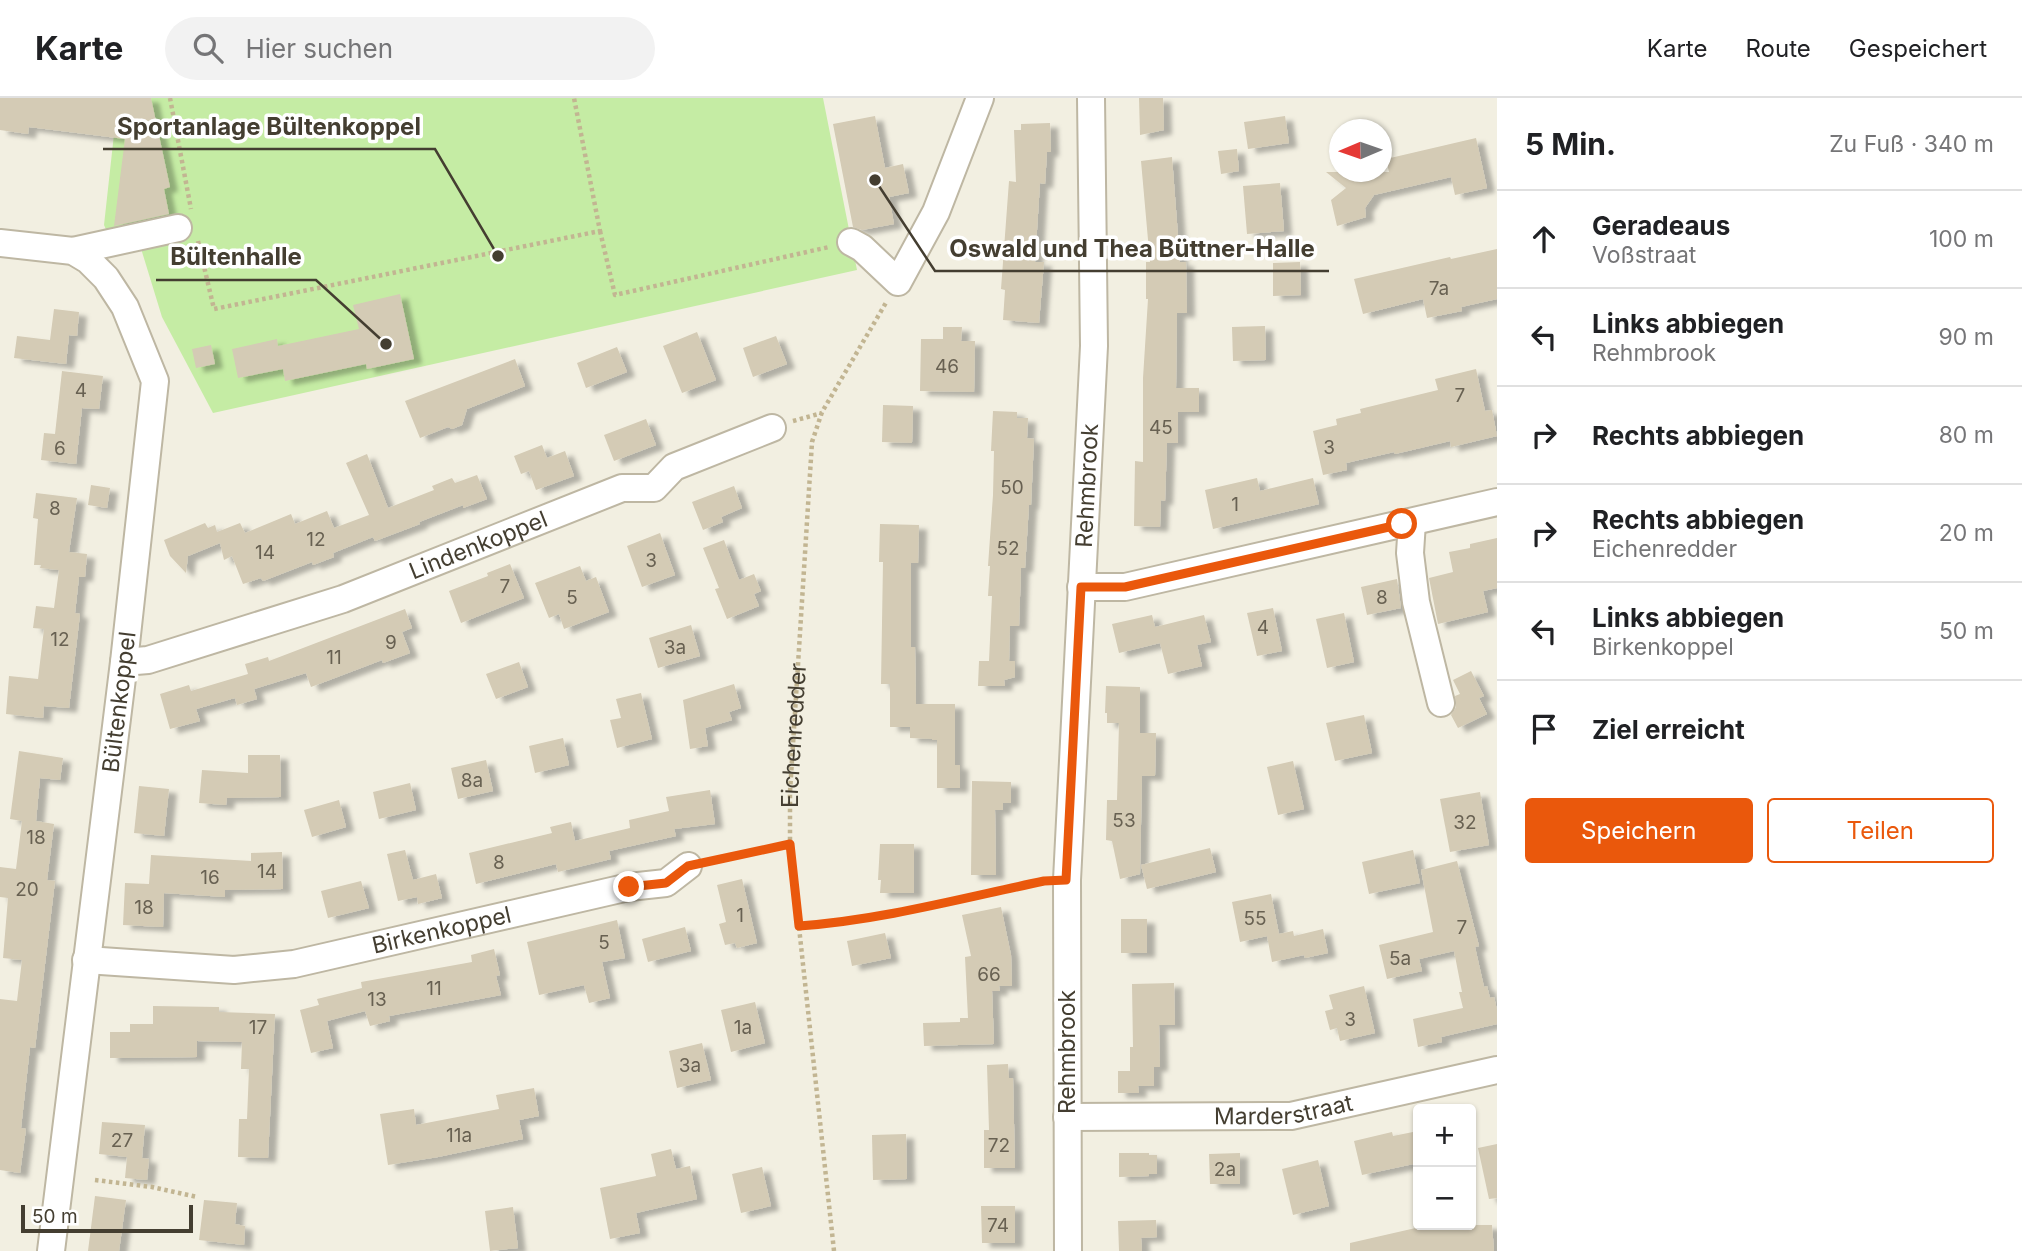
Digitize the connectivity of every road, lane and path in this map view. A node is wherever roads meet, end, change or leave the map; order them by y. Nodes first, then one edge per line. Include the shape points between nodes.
1 (170, 98) edge
2 (574, 98) edge
3 (980, 98) edge
4 (1091, 98) edge
5 (189, 225) junction
6 (600, 230) junction
7 (851, 242) joint
8 (0, 243) edge
9 (74, 251) junction
10 (898, 282) junction
11 (822, 412) junction
12 (772, 428) joint
13 (1497, 502) edge
14 (1412, 522) junction
15 (1081, 587) junction
16 (124, 662) junction
17 (1441, 704) dead end
18 (790, 844) junction
19 (688, 866) joint
20 (1066, 880) junction
21 (799, 926) junction
22 (86, 960) junction
23 (1497, 1070) edge
24 (1067, 1117) junction
25 (95, 1180) dead end
26 (197, 1197) dead end
27 (51, 1251) edge
28 (834, 1251) edge
29 (1068, 1251) edge

1 - 5 path
2 - 6 path
3 - 10 street via 936,212
4 - 15 street, Rehmbrook via 1094,346
5 - 6 path via 214,309
5 - 9 street
6 - 7 path via 615,295
7 - 10 street
8 - 9 street
9 - 16 street, Bültenkoppel via 106,278 125,307 155,381
10 - 11 path, Eichenredder
11 - 12 path
11 - 18 path, Eichenredder via 812,442
12 - 16 street, Lindenkoppel via 674,467 654,488 622,488 343,600 148,660
13 - 14 street
14 - 15 street via 1125,587
14 - 17 street via 1414,593
15 - 20 street, Rehmbrook
16 - 22 street, Bültenkoppel
18 - 19 path
18 - 21 path, Eichenredder
19 - 22 street, Birkenkoppel via 666,883 603,892 294,964 234,970
20 - 21 path via 874,917
20 - 24 street, Rehmbrook
21 - 28 path, Eichenredder
22 - 27 street, Bültenkoppel
23 - 24 street, Marderstraat via 1291,1116
24 - 29 street, Rehmbrook
25 - 26 path

